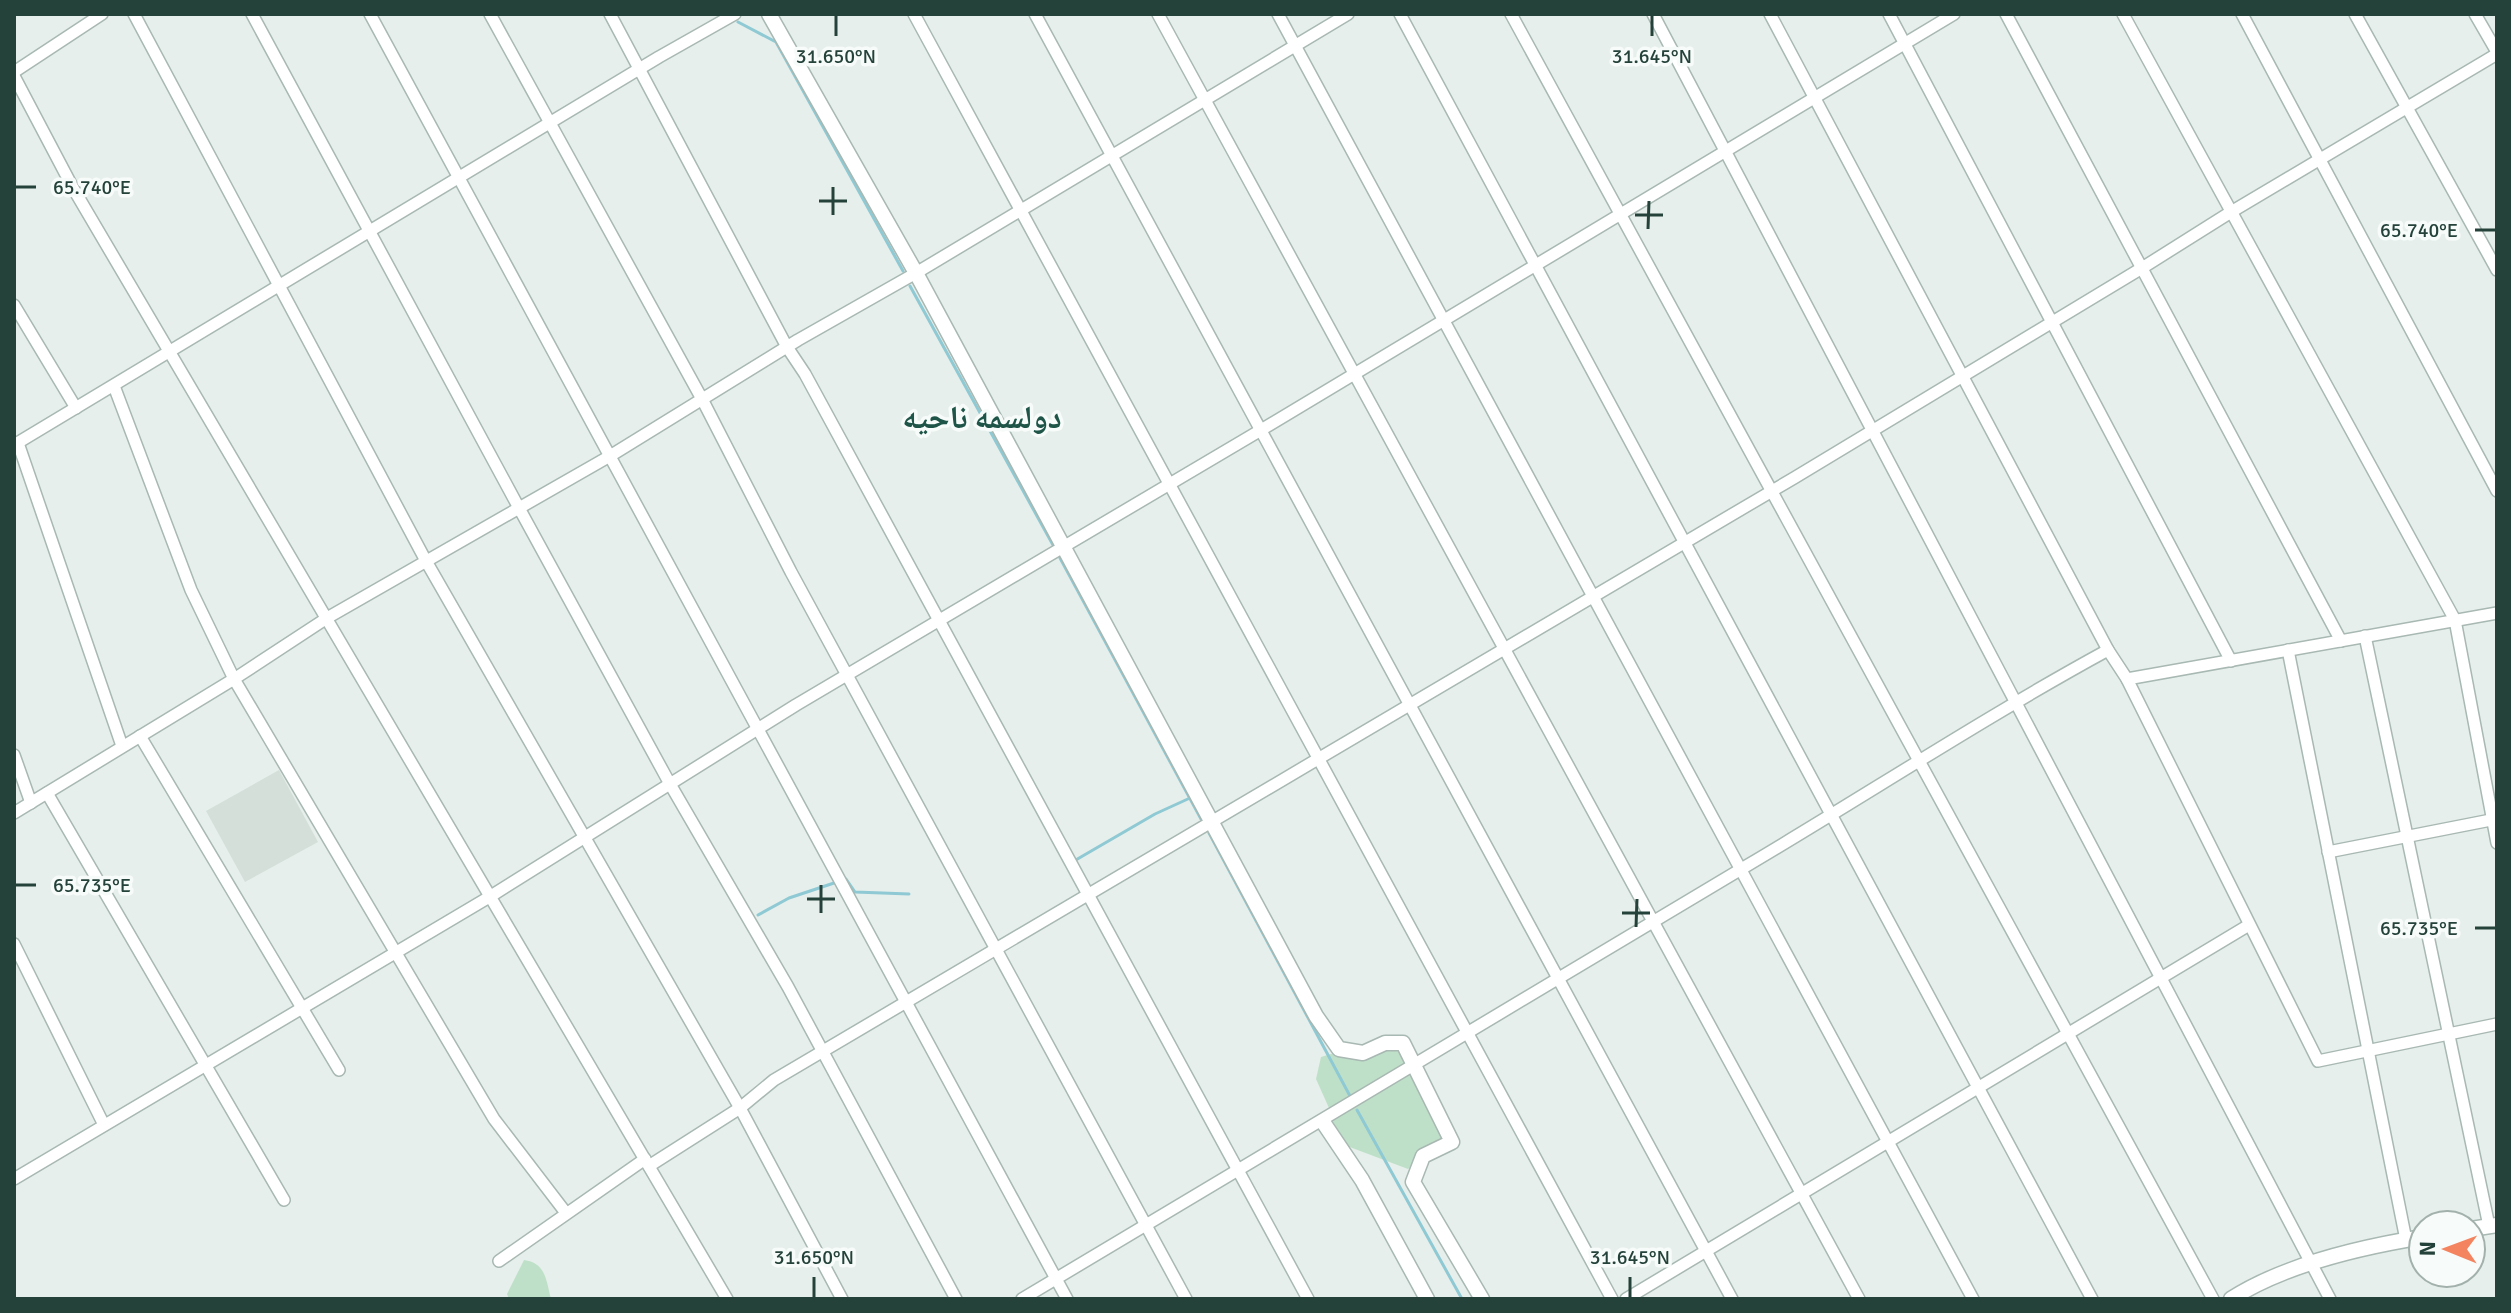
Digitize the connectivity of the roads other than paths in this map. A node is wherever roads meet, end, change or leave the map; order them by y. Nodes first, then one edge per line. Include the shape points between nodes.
1 (102, 14) edge
2 (134, 14) edge
3 (252, 14) edge
4 (370, 14) edge
5 (490, 14) edge
6 (610, 14) edge
7 (735, 14) edge
8 (769, 14) edge
9 (914, 14) edge
10 (1035, 14) edge
11 (1158, 14) edge
12 (1278, 14) edge
13 (1348, 14) edge
14 (1400, 14) edge
15 (1511, 14) edge
16 (1653, 14) edge
17 (1770, 14) edge
18 (1889, 14) edge
19 (1954, 14) edge
20 (2006, 14) edge
21 (2123, 14) edge
22 (2242, 14) edge
23 (2355, 14) edge
24 (2475, 14) edge
25 (1905, 44) junction
26 (1295, 46) junction
27 (2497, 53) edge
28 (639, 69) junction
29 (14, 74) edge
30 (1814, 98) junction
31 (1206, 100) junction
32 (2407, 109) junction
33 (549, 123) junction
34 (1726, 152) junction
35 (1112, 157) junction
36 (2320, 161) junction
37 (459, 177) junction
38 (1021, 210) junction
39 (2231, 212) junction
40 (1621, 215) junction
41 (370, 231) junction
42 (1535, 266) junction
43 (2142, 268) junction
44 (2497, 270) edge
45 (916, 273) junction
46 (280, 285) junction
47 (14, 305) edge
48 (1444, 321) junction
49 (2053, 322) junction
50 (787, 347) junction
51 (170, 352) junction
52 (1355, 374) junction
53 (1962, 376) junction
54 (114, 386) junction
55 (702, 399) junction
56 (76, 408) junction
57 (1261, 430) junction
58 (1872, 431) junction
59 (16, 444) edge
60 (610, 456) junction
61 (1169, 484) junction
62 (1773, 490) junction
63 (2497, 491) edge
64 (519, 508) junction
65 (1684, 542) junction
66 (1063, 547) junction
67 (426, 561) junction
68 (1593, 597) junction
69 (2497, 613) edge
70 (327, 618) junction
71 (2455, 620) junction
72 (939, 621) junction
73 (2365, 636) junction
74 (2341, 641) junction
75 (1505, 649) junction
76 (2108, 650) junction
77 (2288, 650) junction
78 (2231, 661) junction
79 (847, 676) junction
80 (234, 679) junction
81 (2127, 679) junction
82 (2014, 701) junction
83 (1410, 705) junction
84 (757, 730) junction
85 (140, 736) junction
86 (122, 746) junction
87 (14, 755) edge
88 (1318, 758) junction
89 (1921, 762) junction
90 (670, 784) junction
91 (47, 793) junction
92 (31, 803) junction
93 (14, 813) edge
94 (1832, 815) junction
95 (2495, 819) edge
96 (1212, 822) junction
97 (2407, 837) junction
98 (583, 838) junction
99 (2497, 843) edge
100 (2328, 852) junction
101 (1741, 870) junction
102 (491, 896) junction
103 (1088, 896) junction
104 (1654, 922) junction
105 (2249, 925) junction
106 (14, 944) edge
107 (996, 950) junction
108 (397, 952) junction
109 (1558, 979) junction
110 (2160, 980) junction
111 (906, 1004) junction
112 (302, 1008) junction
113 (2497, 1024) edge
114 (1467, 1033) junction
115 (2448, 1033) junction
116 (2069, 1035) junction
117 (2368, 1050) junction
118 (823, 1052) junction
119 (206, 1065) junction
120 (1415, 1065) junction
121 (339, 1070) dead end
122 (1979, 1088) junction
123 (740, 1108) junction
124 (1323, 1122) junction
125 (104, 1125) junction
126 (1889, 1143) junction
127 (647, 1162) junction
128 (1238, 1170) junction
129 (14, 1178) edge
130 (1802, 1195) junction
131 (284, 1200) dead end
132 (566, 1213) junction
133 (1146, 1225) junction
134 (2493, 1225) edge
135 (2406, 1240) joint
136 (1706, 1252) junction
137 (499, 1261) dead end
138 (2313, 1262) junction
139 (1056, 1279) junction
140 (727, 1299) edge
141 (842, 1299) edge
142 (956, 1299) edge
143 (1022, 1299) edge
144 (1067, 1299) edge
145 (1186, 1299) edge
146 (1308, 1299) edge
147 (1427, 1299) edge
148 (1482, 1299) edge
149 (1612, 1299) edge
150 (1626, 1299) edge
151 (1732, 1299) edge
152 (1859, 1299) edge
153 (1973, 1299) edge
154 (2092, 1299) edge
155 (2213, 1299) edge
156 (2231, 1299) edge
157 (2330, 1299) edge

1 - 29 street
2 - 46 street
3 - 41 street
4 - 37 street
5 - 33 street
6 - 28 street
7 - 28 street
8 - 45 street
9 - 38 street
10 - 35 street
11 - 31 street
12 - 26 street
13 - 26 street
14 - 42 street
15 - 40 street
16 - 34 street
17 - 30 street
18 - 25 street
19 - 25 street
20 - 43 street
21 - 39 street
22 - 36 street
23 - 32 street
24 - 27 street
25 - 30 street
25 - 49 street
26 - 31 street
26 - 48 street
27 - 32 street
28 - 33 street
28 - 50 street
29 - 51 street via 73,188
30 - 34 street
30 - 53 street
31 - 35 street
31 - 52 street
32 - 36 street
32 - 44 street
33 - 37 street
33 - 55 street
34 - 40 street
34 - 58 street
35 - 38 street
35 - 57 street
36 - 39 street
36 - 63 street
37 - 41 street
37 - 60 street
38 - 45 street
38 - 61 street
39 - 43 street
39 - 71 street
40 - 42 street
40 - 62 street
41 - 46 street
41 - 64 street
42 - 48 street
42 - 65 street
43 - 49 street
43 - 74 street
45 - 50 street
45 - 66 street
46 - 51 street
46 - 67 street
47 - 56 street
48 - 52 street
48 - 68 street
49 - 53 street
49 - 78 street
50 - 55 street
50 - 72 street
51 - 54 street
51 - 70 street
52 - 57 street
52 - 75 street
53 - 58 street
53 - 76 street
54 - 56 street
54 - 80 street via 191,590
55 - 60 street
55 - 79 street
56 - 59 street
57 - 61 street
57 - 83 street
58 - 62 street
58 - 82 street
59 - 86 street
60 - 64 street
60 - 84 street
61 - 66 street
61 - 88 street
62 - 65 street
62 - 89 street
64 - 67 street
64 - 90 street
65 - 68 street
65 - 94 street
66 - 72 street
66 - 96 street
67 - 70 street
67 - 98 street
68 - 75 street
68 - 101 street
69 - 71 street
70 - 80 street
70 - 102 street
71 - 73 street
71 - 95 street
72 - 79 street
72 - 103 street
73 - 74 street
73 - 97 street
74 - 77 street
75 - 83 street
75 - 104 street
76 - 81 street
76 - 82 street
77 - 78 street
77 - 100 street
78 - 81 street
79 - 84 street
79 - 107 street
80 - 85 street
80 - 108 street
81 - 105 street
82 - 89 street
82 - 110 street
83 - 88 street
83 - 109 street
84 - 90 street
84 - 111 street
85 - 86 street
85 - 112 street
86 - 91 street
87 - 92 street
88 - 96 street
88 - 114 street
89 - 94 street
89 - 116 street
90 - 98 street
90 - 118 street
91 - 92 street
91 - 119 street
92 - 93 street
94 - 101 street
94 - 122 street
95 - 97 street
95 - 99 street
96 - 103 street
96 - 120 street via 1339,1049 1363,1053 1385,1043 1403,1043
97 - 100 street
97 - 115 street
98 - 102 street
98 - 123 street
100 - 117 street
101 - 104 street
101 - 126 street
102 - 108 street
102 - 127 street
103 - 107 street
103 - 128 street
104 - 109 street
104 - 130 street
105 - 110 street
105 - 117 street via 2318,1061
106 - 125 street
107 - 111 street
107 - 133 street
108 - 112 street
108 - 132 street via 494,1119
109 - 114 street
109 - 136 street
110 - 116 street
110 - 138 street
111 - 118 street
111 - 139 street
112 - 119 street
112 - 121 street
113 - 115 street
114 - 120 street
114 - 149 street
115 - 117 street
115 - 134 street
116 - 122 street
116 - 155 street
117 - 135 street
118 - 123 street via 774,1080
118 - 142 street
119 - 125 street
119 - 131 street
120 - 124 street
120 - 148 street via 1452,1142 1423,1156 1413,1182
122 - 126 street
122 - 154 street
123 - 127 street
123 - 141 street
124 - 128 street
124 - 147 street via 1362,1180
125 - 129 street
126 - 130 street
126 - 153 street
127 - 132 street
127 - 140 street
128 - 133 street
128 - 146 street
130 - 136 street
130 - 152 street
132 - 137 street
133 - 139 street
133 - 145 street
135 - 138 street
136 - 150 street
136 - 151 street
138 - 156 street
138 - 157 street
139 - 143 street
139 - 144 street

